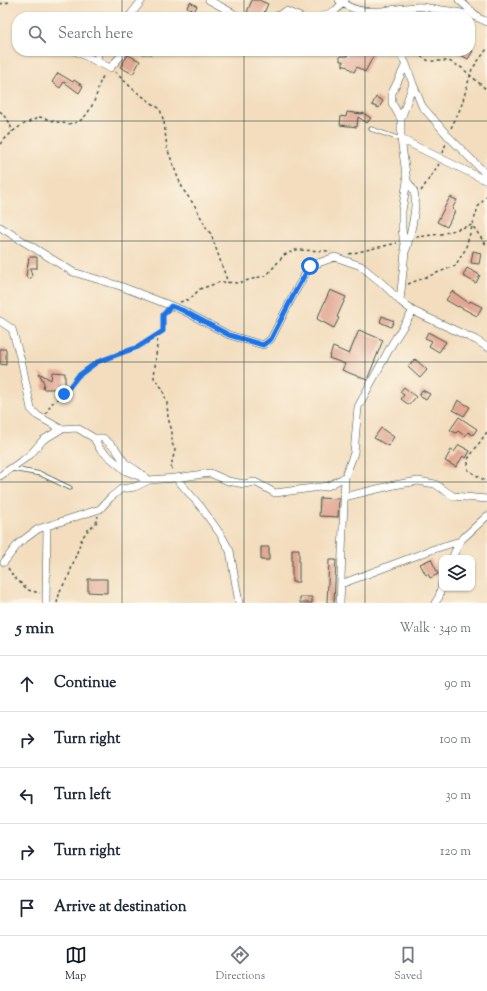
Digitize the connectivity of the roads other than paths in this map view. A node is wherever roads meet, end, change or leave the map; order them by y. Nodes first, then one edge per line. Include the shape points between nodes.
1 (142, 0) edge
2 (209, 0) edge
3 (459, 0) edge
4 (342, 1) edge
5 (133, 12) edge
6 (231, 12) edge
7 (332, 12) edge
8 (366, 12) edge
9 (392, 12) edge
10 (460, 12) edge
11 (472, 12) edge
12 (475, 14) edge
13 (475, 17) edge
14 (479, 18) junction
15 (487, 22) edge
16 (85, 56) edge
17 (98, 56) edge
18 (121, 56) edge
19 (402, 56) edge
20 (97, 62) junction
21 (406, 64) junction
22 (413, 84) junction
23 (401, 118) junction
24 (371, 129) dead end
25 (401, 139) junction
26 (487, 175) edge
27 (407, 181) junction
28 (487, 181) edge
29 (0, 227) edge
30 (3, 232) edge
31 (407, 239) junction
32 (400, 302) junction
33 (413, 311) junction
34 (0, 321) edge
35 (487, 347) edge
36 (60, 429) junction
37 (94, 438) junction
38 (111, 444) junction
39 (112, 460) junction
40 (12, 469) junction
41 (0, 476) edge
42 (344, 477) junction
43 (176, 478) junction
44 (149, 480) junction
45 (70, 488) dead end
46 (344, 497) junction
47 (487, 499) edge
48 (487, 516) edge
49 (47, 526) junction
50 (460, 541) junction
51 (453, 555) edge
52 (4, 562) road end
53 (341, 584) junction
54 (440, 591) edge
55 (46, 603) edge
56 (239, 603) edge
57 (340, 603) edge
58 (435, 603) edge

1 - 5 street
2 - 6 street
3 - 11 street
4 - 7 street
4 - 8 street via 357,11
9 - 10 street via 417,6
12 - 14 street
13 - 14 street
14 - 15 street
16 - 20 street
17 - 20 street
18 - 20 street via 110,68
19 - 21 street
21 - 22 street
21 - 23 street via 392,93 392,103
22 - 23 street
22 - 26 street via 422,106
23 - 25 street
24 - 25 lane
25 - 27 street
25 - 28 street
27 - 31 street via 402,229
27 - 31 street via 414,192 415,201 412,228
29 - 30 street
30 - 32 street via 73,272 120,286 182,310 229,335 263,345 271,339 310,266 335,257 361,266
31 - 32 street
32 - 33 street
33 - 35 street
33 - 42 street via 358,407 354,453
34 - 36 street via 12,329 31,409
36 - 37 street via 77,428
36 - 40 street via 43,440 30,455
37 - 38 street via 104,438
37 - 39 street via 100,449
38 - 39 street
38 - 44 street via 125,463
39 - 44 street via 126,471
40 - 41 street
40 - 45 lane via 41,474
42 - 43 street via 328,486 275,493 256,482 244,484 228,481 210,473
42 - 46 street
43 - 44 street
43 - 56 street via 222,535 230,551
44 - 49 street via 135,487 121,489 100,509
46 - 47 street via 418,481 435,484 453,496
46 - 53 street
48 - 50 street
49 - 52 street via 38,529 19,543
49 - 55 street
50 - 51 street
50 - 53 street
53 - 57 street
54 - 58 street

